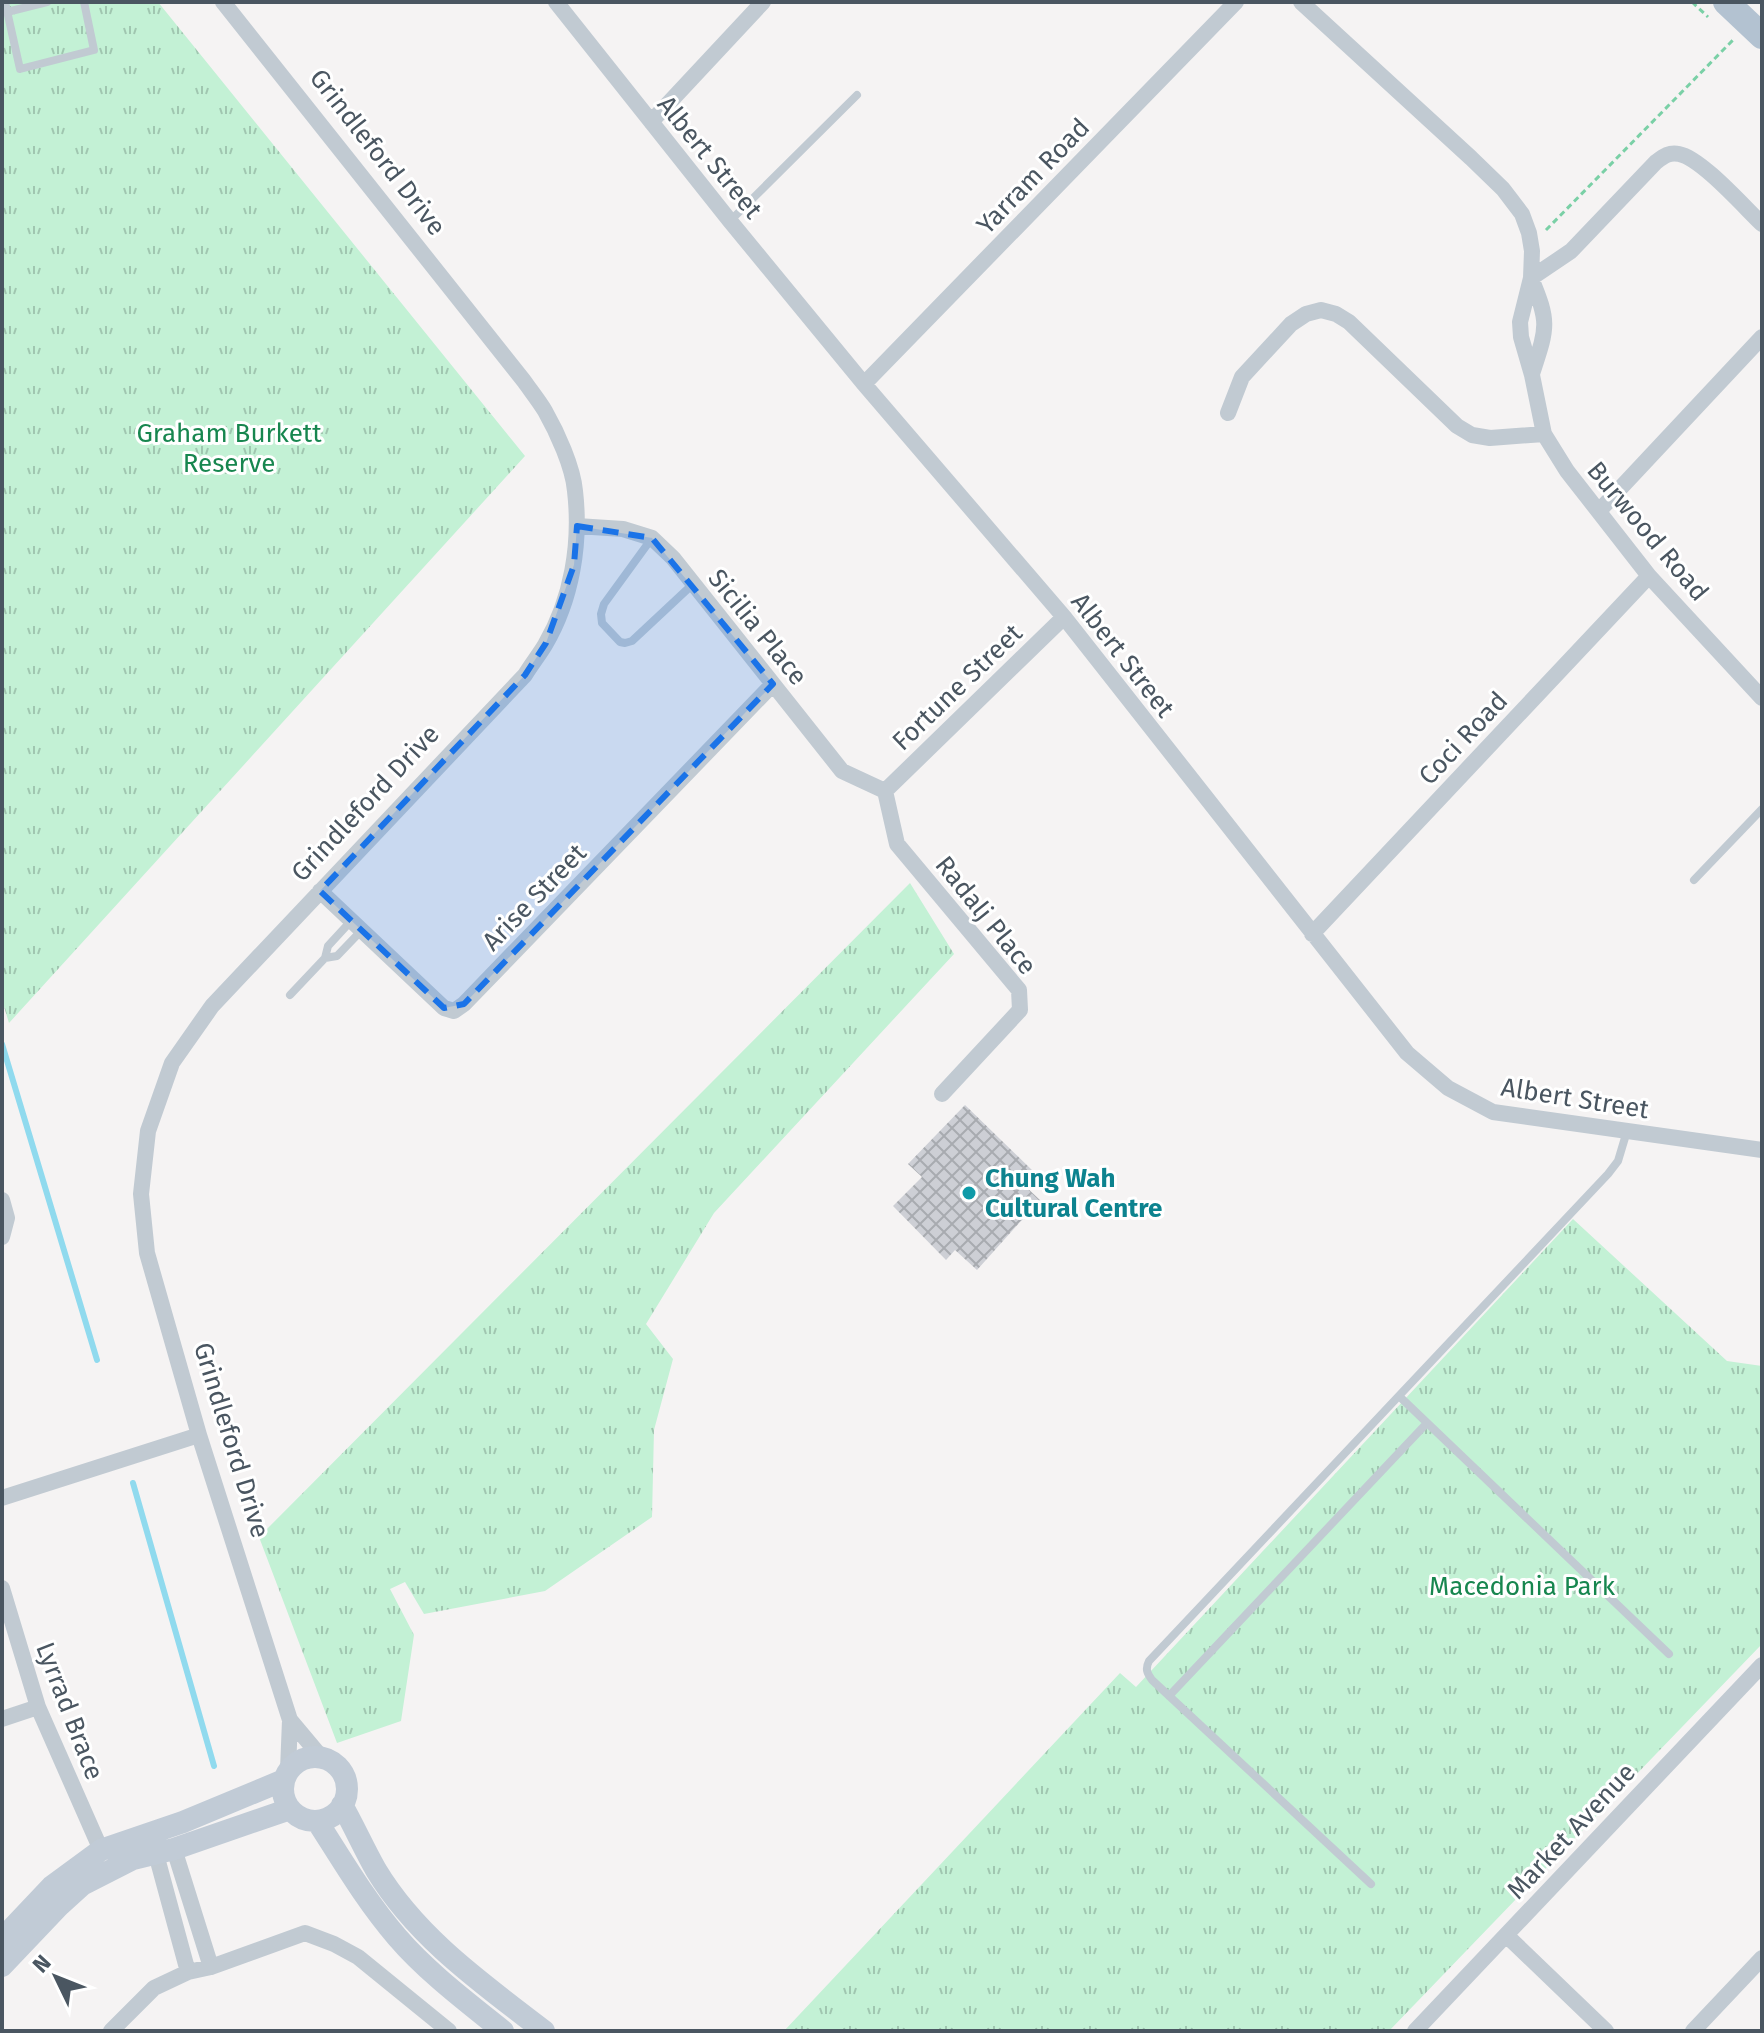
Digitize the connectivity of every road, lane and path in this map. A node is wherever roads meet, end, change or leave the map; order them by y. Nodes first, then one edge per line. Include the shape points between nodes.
1 (5, 2) edge
2 (47, 2) edge
3 (84, 2) edge
4 (223, 2) edge
5 (556, 2) edge
6 (763, 2) edge
7 (1236, 2) edge
8 (1301, 2) edge
9 (1726, 2) edge
10 (7, 12) junction
11 (1762, 36) edge
12 (1733, 40) dead end
13 (857, 95) dead end
14 (651, 122) junction
15 (730, 221) junction
16 (1762, 224) edge
17 (1530, 241) junction
18 (1531, 278) junction
19 (1762, 337) edge
20 (1532, 375) junction
21 (864, 384) junction
22 (1228, 413) dead end
23 (1544, 434) junction
24 (1599, 511) junction
25 (577, 526) junction
26 (652, 538) junction
27 (1649, 576) junction
28 (693, 584) junction
29 (1064, 617) junction
30 (773, 684) junction
31 (1762, 698) edge
32 (885, 791) junction
33 (1762, 809) edge
34 (1694, 880) dead end
35 (320, 891) junction
36 (356, 926) junction
37 (1312, 934) junction
38 (325, 958) junction
39 (290, 995) dead end
40 (942, 1094) dead end
41 (1627, 1131) junction
42 (1762, 1150) edge
43 (2, 1200) edge
44 (2, 1237) edge
45 (1399, 1396) junction
46 (1427, 1423) junction
47 (199, 1435) junction
48 (2, 1498) edge
49 (2, 1588) edge
50 (1669, 1654) dead end
51 (1762, 1665) edge
52 (1169, 1696) junction
53 (38, 1707) junction
54 (2, 1719) edge
55 (290, 1720) junction
56 (321, 1757) junction
57 (286, 1775) junction
58 (342, 1805) junction
59 (290, 1809) junction
60 (317, 1821) junction
61 (101, 1850) junction
62 (165, 1851) junction
63 (1371, 1884) dead end
64 (1506, 1935) junction
65 (2, 1939) edge
66 (1762, 1958) edge
67 (2, 1966) edge
68 (211, 1967) junction
69 (188, 1972) junction
70 (111, 2031) edge
71 (449, 2031) edge
72 (503, 2031) edge
73 (544, 2031) edge
74 (1415, 2031) edge
75 (1606, 2031) edge
76 (1693, 2031) edge

1 - 10 lane
2 - 10 lane
3 - 10 lane via 94,50 20,69
4 - 25 street, Grindleford Drive via 546,412 575,488
5 - 14 street, Albert Street
6 - 14 street
7 - 21 street, Yarram Road
8 - 17 street, Burwood Road via 1503,189 1522,214
9 - 11 main road
12 - 17 path via 1550,227
13 - 15 lane
14 - 15 street, Albert Street
15 - 21 street, Albert Street
16 - 18 street via 1698,163 1669,154 1571,251
17 - 18 street, Burwood Road
18 - 20 street, Burwood Road via 1520,322
18 - 20 street, Burwood Road via 1546,320
19 - 24 street
20 - 23 street, Burwood Road
21 - 29 street, Albert Street
22 - 23 street via 1242,377 1291,324 1321,310 1349,322 1472,435
23 - 24 street, Burwood Road
24 - 27 street, Burwood Road
25 - 26 street via 623,529
25 - 35 street, Grindleford Drive via 563,605 525,675
26 - 28 street, Sicilia Place
26 - 28 lane via 604,604 602,623 620,642 632,641
27 - 31 street, Burwood Road
27 - 37 street, Coci Road
28 - 30 street, Sicilia Place
29 - 32 street, Fortune Street
29 - 37 street, Albert Street
30 - 32 street, Sicilia Place via 842,771
30 - 36 street, Arise Street via 454,1011 444,1008
32 - 40 street, Radalj Place via 897,844 1019,990 1020,1010
33 - 34 lane
35 - 36 street, Arise Street
35 - 47 street, Grindleford Drive via 212,1006 172,1063 148,1131 141,1194 147,1253
36 - 38 lane via 328,946
36 - 38 lane via 337,956
37 - 41 street, Albert Street via 1402,1048 1448,1088 1493,1112
38 - 39 lane
41 - 42 street, Albert Street
41 - 45 lane via 1608,1174
43 - 44 street via 7,1218
45 - 46 lane
45 - 52 lane via 1149,1661 1147,1672
46 - 50 lane
46 - 52 lane
47 - 48 street
47 - 55 street, Grindleford Drive
49 - 53 street, Lyrrad Brace
51 - 64 street, Market Avenue
52 - 63 lane
53 - 54 street
53 - 61 street, Lyrrad Brace
55 - 56 street, Grindleford Drive
55 - 57 street, Grindleford Drive
56 - 57 street via 303,1759
56 - 58 street, Grindleford Drive via 344,1776
57 - 59 street, Grindleford Drive via 283,1790
57 - 61 street via 183,1822
58 - 60 street
58 - 73 street, Grindleford Drive via 377,1871 426,1934
59 - 60 street
59 - 62 street
60 - 72 street via 398,1938
61 - 65 street via 52,1886
62 - 67 street via 133,1859 82,1885
62 - 68 street
62 - 69 street
64 - 74 street, Market Avenue
64 - 75 street
66 - 76 street
68 - 69 street
68 - 71 street via 305,1933 358,1957
69 - 70 street via 154,1988

